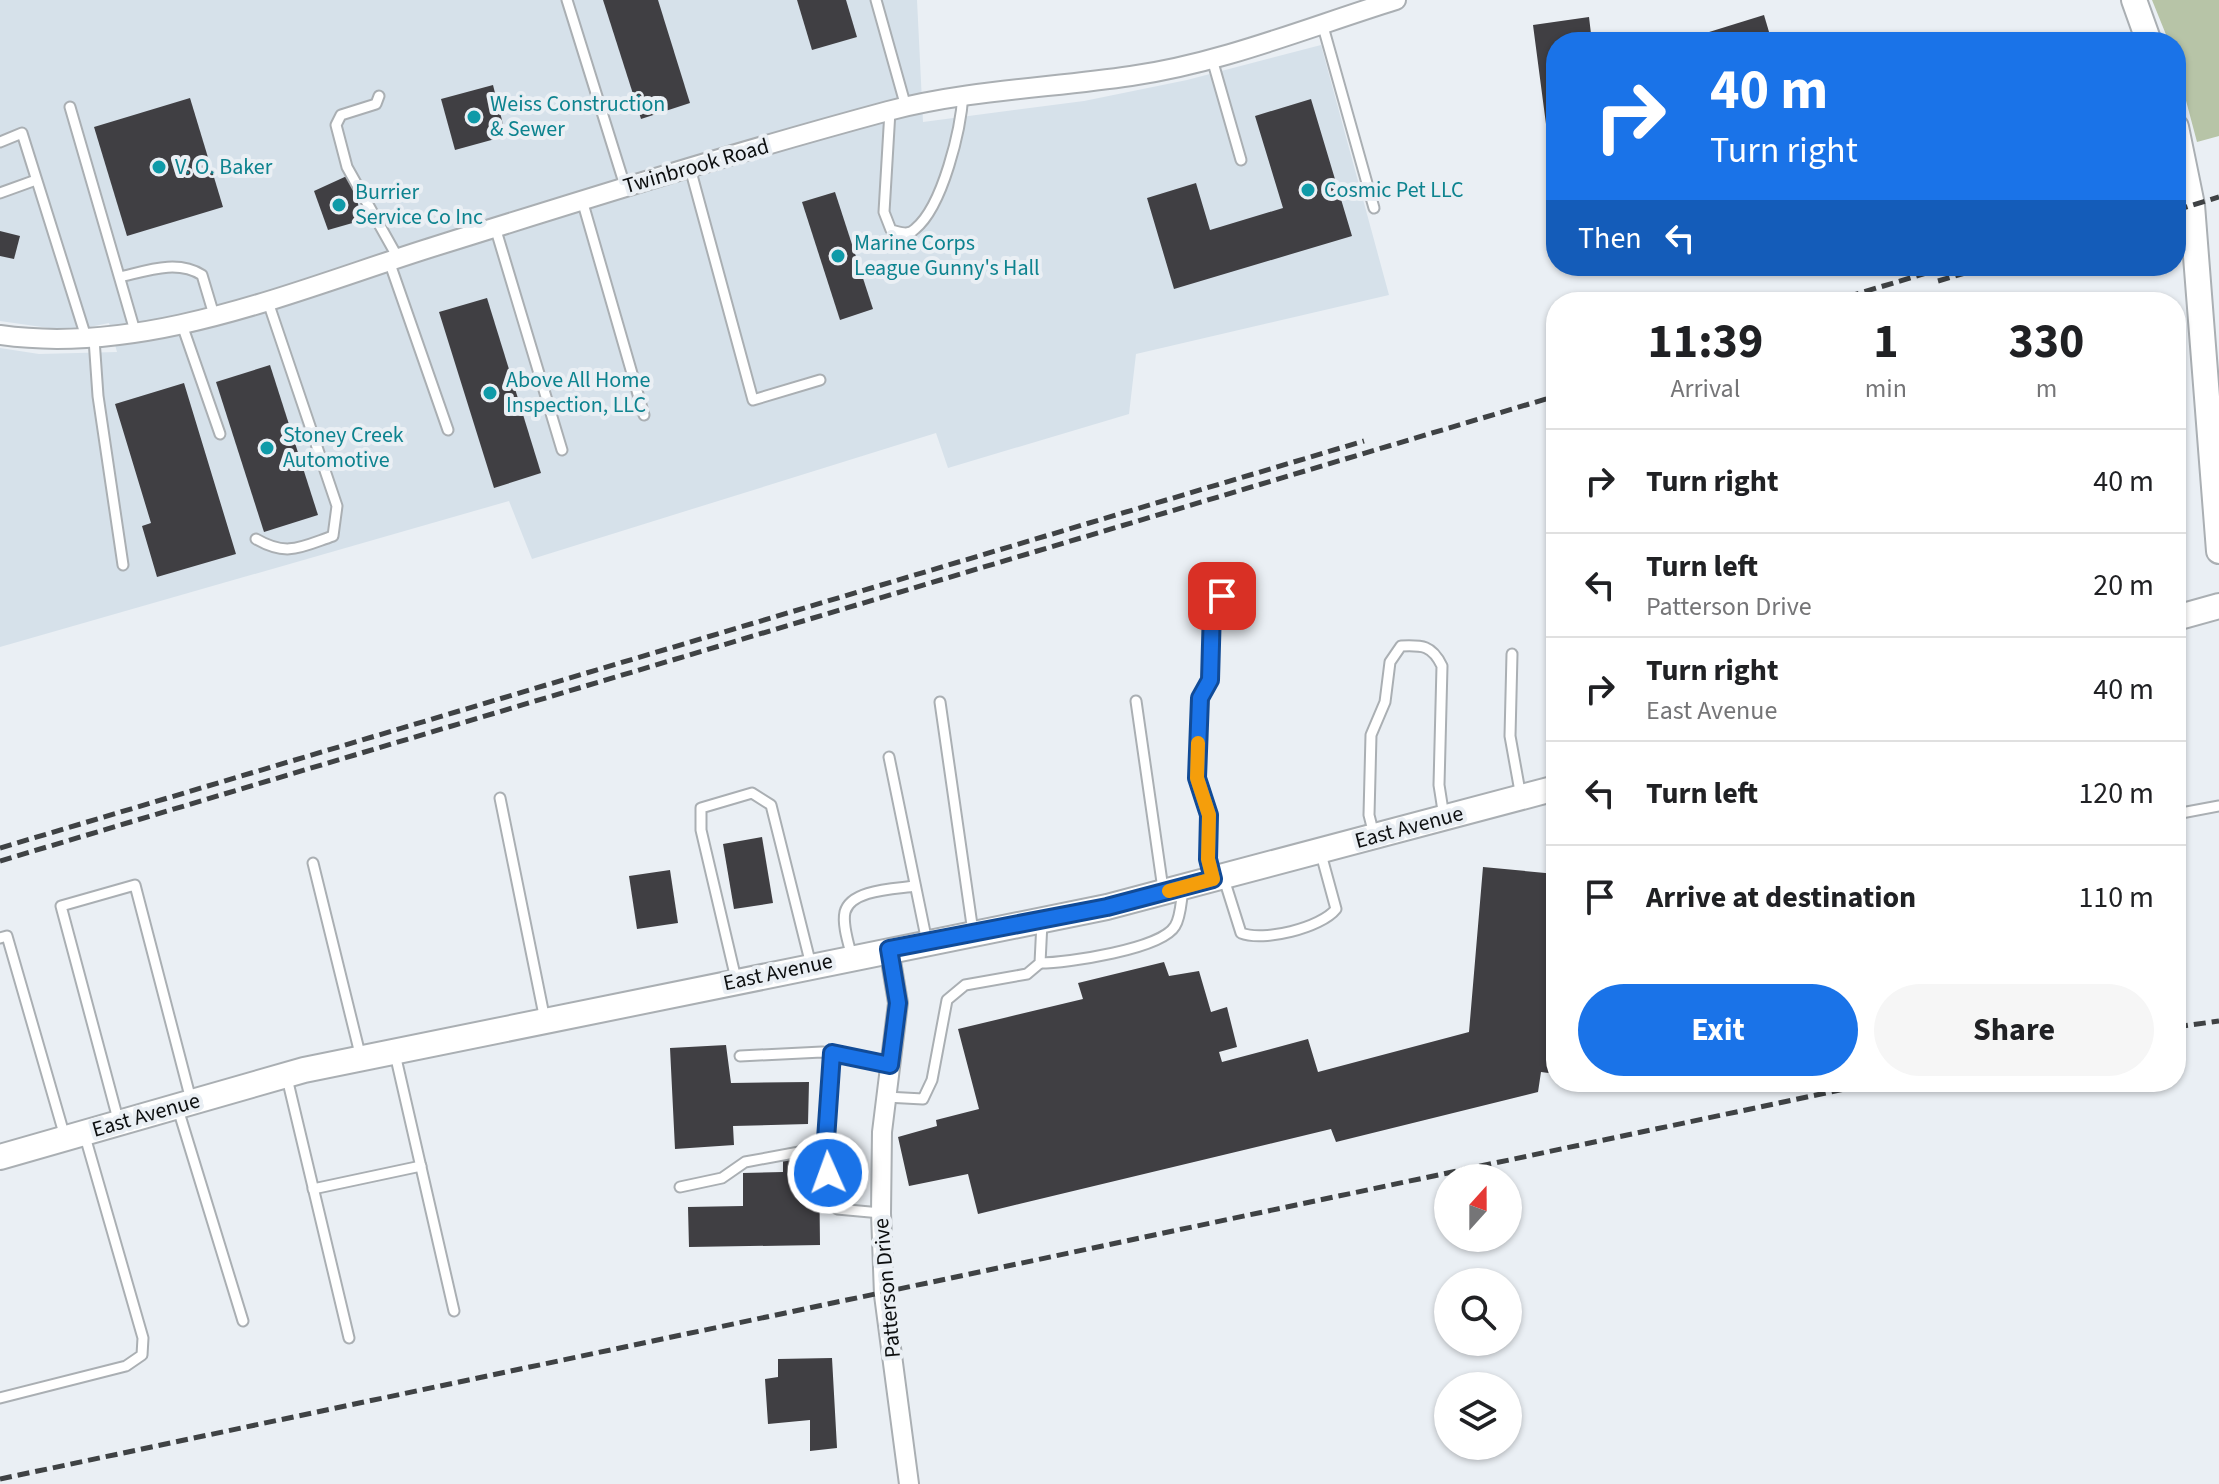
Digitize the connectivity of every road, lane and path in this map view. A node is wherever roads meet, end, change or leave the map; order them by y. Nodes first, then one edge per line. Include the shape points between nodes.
1 (567, 0) edge
2 (876, 0) edge
3 (1396, 0) edge
4 (2134, 0) edge
5 (1322, 23) junction
6 (2145, 32) edge
7 (1212, 59) junction
8 (963, 94) junction
9 (379, 96) dead end
10 (70, 107) dead end
11 (898, 109) junction
12 (0, 142) edge
13 (1241, 160) dead end
14 (690, 168) junction
15 (2186, 176) edge
16 (36, 180) junction
17 (625, 186) junction
18 (0, 193) edge
19 (582, 200) junction
20 (1374, 208) dead end
21 (495, 227) junction
22 (393, 259) junction
23 (120, 277) junction
24 (267, 299) junction
25 (214, 315) junction
26 (181, 322) junction
27 (135, 331) junction
28 (0, 336) edge
29 (91, 340) junction
30 (820, 380) dead end
31 (644, 415) dead end
32 (448, 430) dead end
33 (220, 434) dead end
34 (562, 450) dead end
35 (256, 539) dead end
36 (2219, 551) edge
37 (123, 565) dead end
38 (1231, 583) dead end
39 (2219, 606) edge
40 (2186, 615) edge
41 (1512, 654) dead end
42 (1136, 701) dead end
43 (940, 702) dead end
44 (889, 757) dead end
45 (1546, 791) edge
46 (1521, 797) junction
47 (500, 798) dead end
48 (2219, 806) edge
49 (2186, 812) edge
50 (1444, 817) junction
51 (1375, 836) junction
52 (1320, 851) junction
53 (313, 863) dead end
54 (1218, 878) junction
55 (915, 886) junction
56 (1174, 889) junction
57 (1042, 920) junction
58 (973, 933) junction
59 (0, 938) edge
60 (927, 942) junction
61 (889, 949) junction
62 (852, 957) junction
63 (1040, 963) junction
64 (811, 965) junction
65 (737, 981) junction
66 (545, 1020) junction
67 (394, 1051) junction
68 (832, 1053) junction
69 (740, 1056) dead end
70 (361, 1058) junction
71 (890, 1065) junction
72 (286, 1075) junction
73 (886, 1097) junction
74 (184, 1104) junction
75 (119, 1123) junction
76 (75, 1135) junction
77 (825, 1154) junction
78 (0, 1157) edge
79 (421, 1166) junction
80 (680, 1187) dead end
81 (313, 1189) junction
82 (881, 1213) junction
83 (454, 1311) dead end
84 (243, 1321) dead end
85 (349, 1338) dead end
86 (0, 1398) edge
87 (909, 1484) edge

1 - 17 lane
2 - 11 lane
3 - 5 street, Twinbrook Road
4 - 6 street
5 - 7 street, Twinbrook Road
5 - 20 lane
7 - 8 street, Twinbrook Road via 1133,76
7 - 13 lane
8 - 11 street, Twinbrook Road
8 - 11 lane via 961,129 931,206 914,231 903,234 891,230 884,212
9 - 22 lane via 376,104 341,115 336,125 347,167
10 - 23 lane
11 - 14 street, Twinbrook Road
12 - 16 lane via 22,133
14 - 17 street, Twinbrook Road
14 - 30 lane via 753,400
15 - 36 street
16 - 18 lane
16 - 29 lane
17 - 19 street, Twinbrook Road
19 - 21 street, Twinbrook Road
19 - 31 lane
21 - 22 street, Twinbrook Road
21 - 34 lane
22 - 24 street, Twinbrook Road
22 - 32 lane
23 - 25 lane via 165,266 195,271 202,275
23 - 27 lane
24 - 25 street, Twinbrook Road
24 - 35 lane via 337,506 333,536 292,550 275,550
25 - 26 street, Twinbrook Road
26 - 27 street, Twinbrook Road
26 - 33 lane
27 - 29 street, Twinbrook Road
28 - 29 street, Twinbrook Road
29 - 37 lane
38 - 54 lane via 1212,609 1210,680 1200,698 1197,778 1209,815 1208,859
39 - 40 street
41 - 46 lane via 1510,745
42 - 56 lane
43 - 58 lane
44 - 55 lane
45 - 46 street, East Avenue
46 - 50 street, East Avenue
47 - 66 lane
48 - 49 lane
50 - 51 street, East Avenue
50 - 51 lane via 1439,785 1442,666 1436,652 1425,645 1401,646 1390,662 1385,702 1371,735 1369,815
51 - 52 street, East Avenue
52 - 54 street, East Avenue
52 - 54 lane via 1336,909 1326,921 1255,938 1241,933
53 - 70 lane
54 - 56 street, East Avenue
55 - 60 lane
55 - 62 lane via 859,896 851,903 845,921
56 - 57 street, East Avenue
56 - 63 lane via 1176,926 1161,940
57 - 58 street, East Avenue
57 - 63 lane
58 - 60 street, East Avenue
59 - 76 lane via 7,936
60 - 61 street, East Avenue
61 - 62 street, East Avenue
61 - 71 street, Patterson Drive via 898,1003
62 - 64 street, East Avenue
63 - 73 lane via 1027,974 965,985 947,1000 932,1080 923,1099
64 - 65 street, East Avenue
64 - 65 lane via 771,805 752,793 701,808 701,830
65 - 66 street, East Avenue
66 - 67 street, East Avenue
67 - 70 street, East Avenue
67 - 79 lane
68 - 69 lane
68 - 71 lane
68 - 77 lane
70 - 72 street, East Avenue
71 - 73 street, Patterson Drive
72 - 74 street, East Avenue
72 - 81 lane
73 - 82 street, Patterson Drive
74 - 75 street, East Avenue
74 - 75 lane via 135,885 61,906
74 - 84 lane
75 - 76 street, East Avenue
76 - 78 street, East Avenue
76 - 86 lane via 143,1338 142,1355 126,1366
77 - 80 lane via 810,1150 745,1162 722,1178
77 - 82 lane via 830,1196 837,1209
79 - 81 lane
79 - 83 lane
81 - 85 lane
82 - 87 street, Patterson Drive via 884,1295

